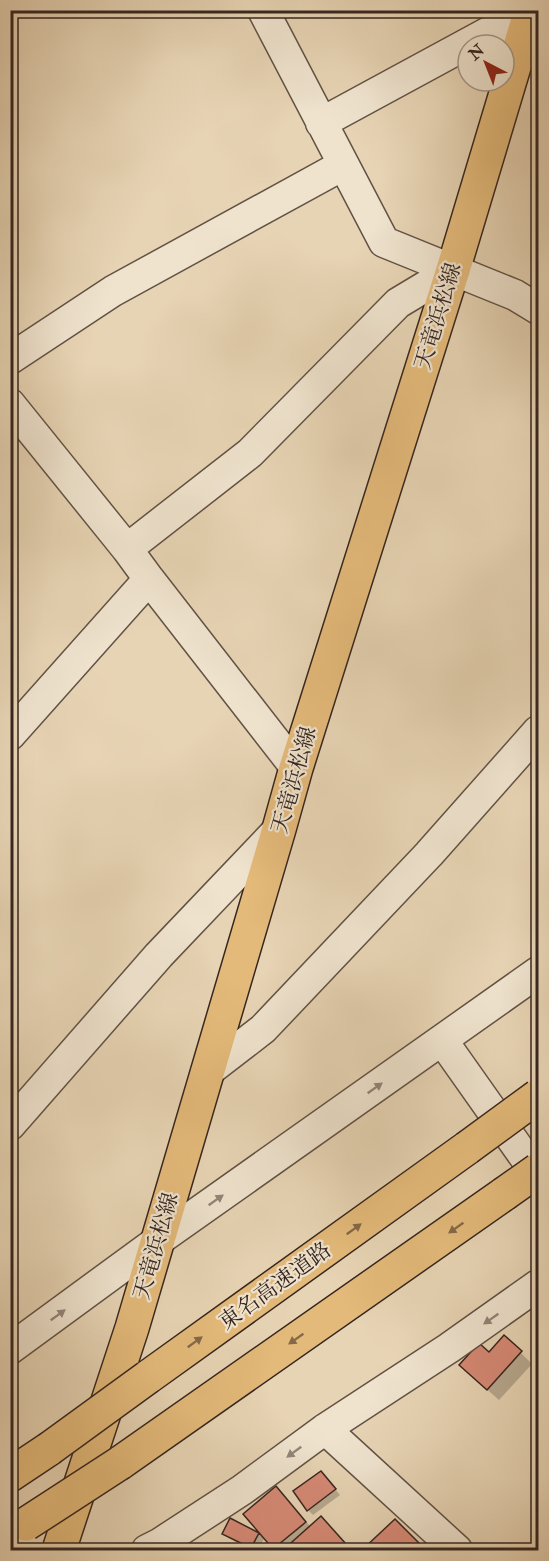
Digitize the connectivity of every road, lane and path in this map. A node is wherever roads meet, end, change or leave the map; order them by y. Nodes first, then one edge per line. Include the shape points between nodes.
1 (263, 10) edge
2 (528, 19) edge
3 (321, 123) junction
4 (343, 165) junction
5 (453, 270) junction
6 (538, 309) edge
7 (10, 359) edge
8 (10, 404) edge
9 (127, 549) junction
10 (149, 579) junction
11 (538, 731) edge
12 (10, 735) edge
13 (296, 768) junction
14 (279, 829) junction
15 (538, 972) edge
16 (442, 1040) junction
17 (206, 1073) junction
18 (538, 1096) edge
19 (10, 1125) edge
20 (538, 1170) edge
21 (538, 1176) edge
22 (156, 1242) junction
23 (538, 1285) edge
24 (10, 1349) edge
25 (325, 1429) junction
26 (10, 1475) edge
27 (18, 1530) edge
28 (59, 1551) edge
29 (147, 1551) edge
30 (457, 1551) edge

1 - 3 street
2 - 3 street via 487,33
2 - 5 main road, 天竜浜松線
3 - 4 street
4 - 5 street via 384,242
4 - 7 street via 113,291
5 - 6 street via 515,295
5 - 9 street via 398,303 250,453
5 - 13 main road, 天竜浜松線
8 - 9 street
9 - 10 street
10 - 12 street
10 - 13 street
11 - 17 street via 429,854 263,1029
13 - 14 main road, 天竜浜松線
14 - 17 main road, 天竜浜松線
14 - 19 street via 159,955
15 - 16 street
16 - 21 street
22 -> 16 street
17 - 22 main road, 天竜浜松線
26 -> 18 main road, 東名高速道路, bridge
20 -> 27 main road, bridge
24 -> 22 street
22 - 28 main road, 天竜浜松線
23 -> 25 street
25 -> 29 street via 242,1490
25 - 30 street

